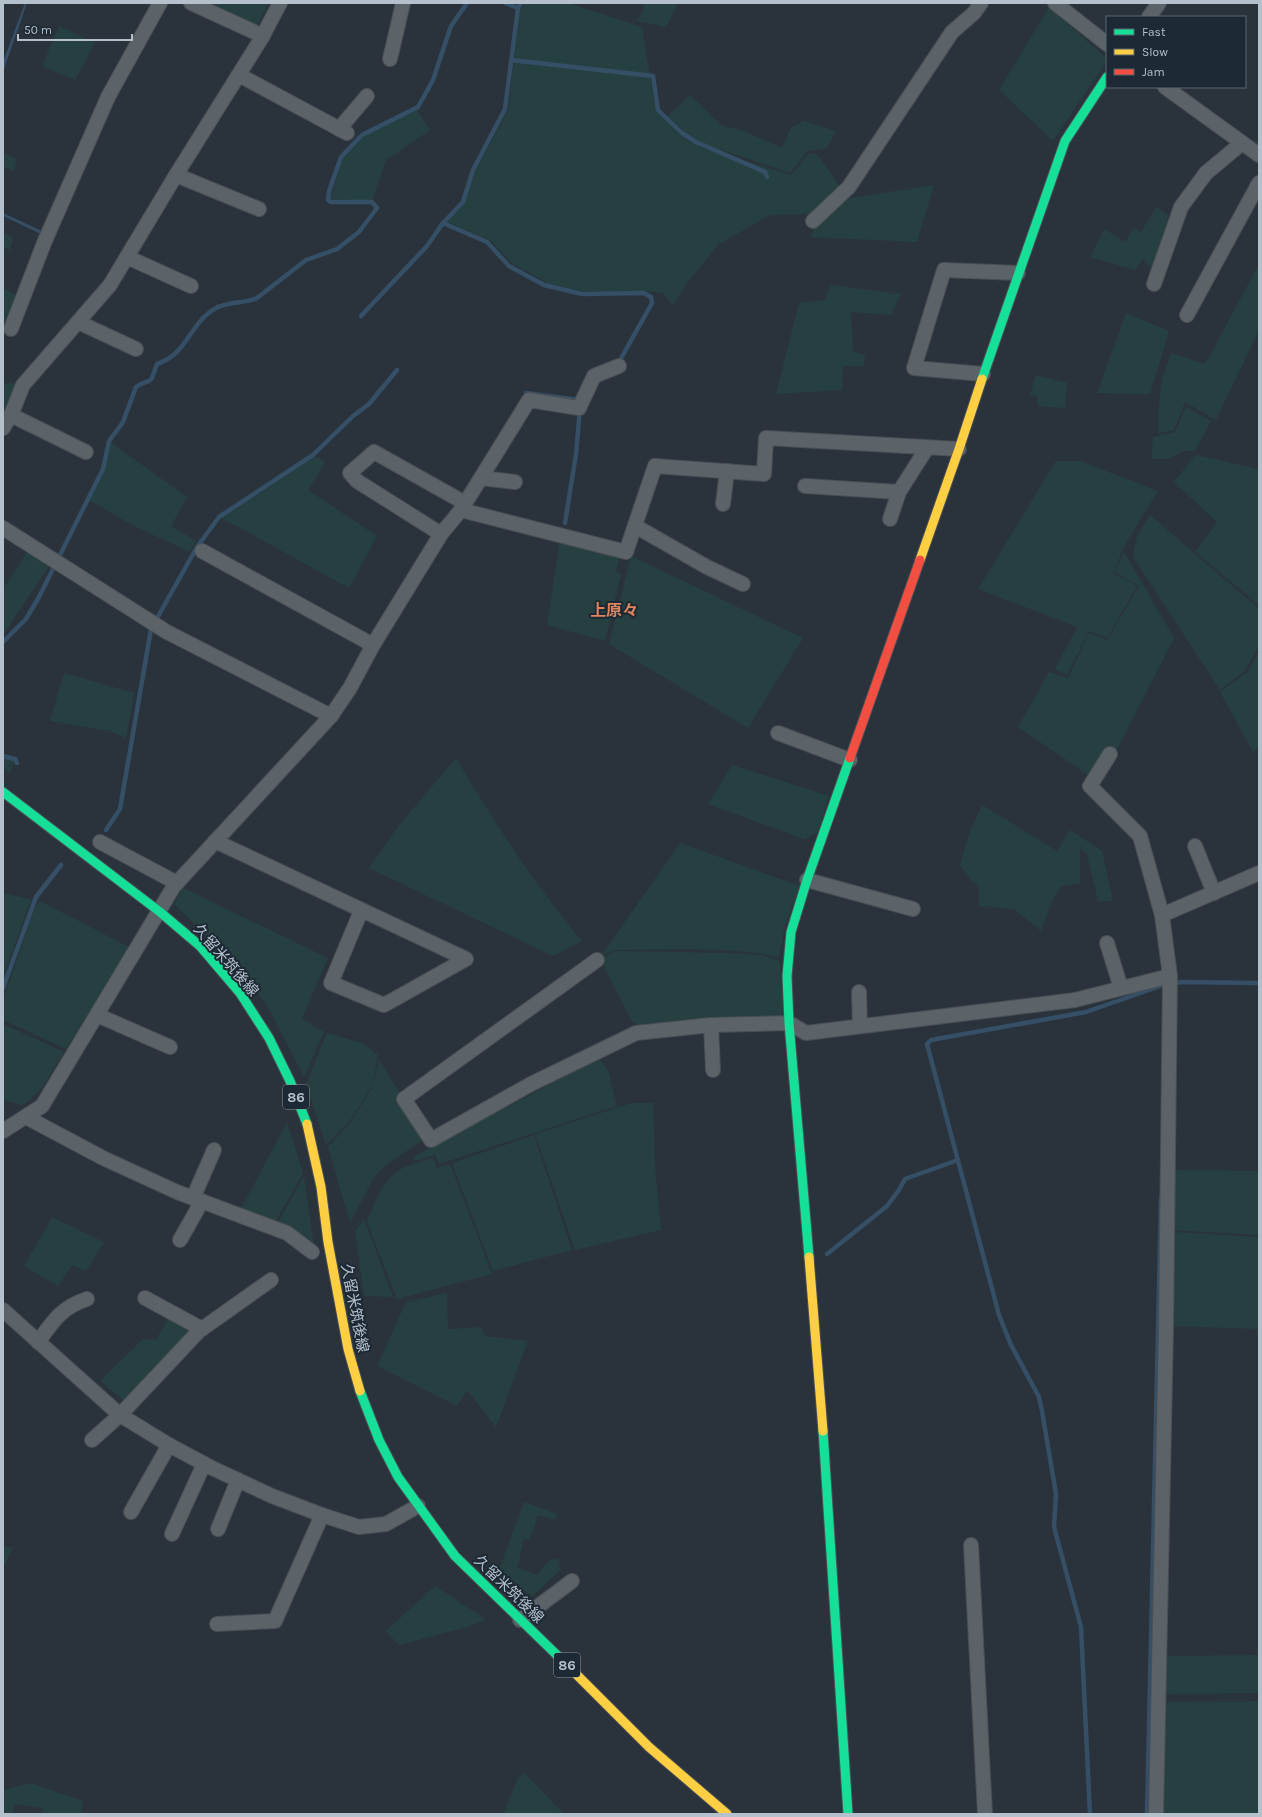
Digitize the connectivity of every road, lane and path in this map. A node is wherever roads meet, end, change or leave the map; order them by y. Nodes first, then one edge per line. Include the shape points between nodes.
1 (160, 3) edge
2 (191, 3) edge
3 (280, 3) edge
4 (403, 3) edge
5 (981, 3) edge
6 (1055, 3) edge
7 (1158, 3) edge
8 (1149, 16) edge
9 (263, 36) junction
10 (1106, 43) edge
11 (390, 59) dead end
12 (239, 75) junction
13 (1106, 79) edge
14 (1166, 88) edge
15 (367, 96) dead end
16 (1242, 143) junction
17 (1259, 155) edge
18 (176, 175) junction
19 (1259, 183) edge
20 (259, 209) dead end
21 (813, 221) dead end
22 (127, 257) junction
23 (1018, 273) junction
24 (1154, 284) dead end
25 (191, 286) dead end
26 (1187, 315) dead end
27 (78, 322) junction
28 (11, 330) dead end
29 (136, 349) dead end
30 (619, 366) dead end
31 (983, 374) junction
32 (11, 415) junction
33 (3, 428) edge
34 (927, 448) junction
35 (959, 449) junction
36 (86, 452) dead end
37 (727, 471) junction
38 (480, 478) junction
39 (515, 482) dead end
40 (805, 486) dead end
41 (899, 492) junction
42 (723, 504) dead end
43 (463, 507) junction
44 (890, 519) dead end
45 (635, 526) junction
46 (3, 528) edge
47 (441, 534) junction
48 (202, 551) dead end
49 (743, 584) dead end
50 (373, 645) junction
51 (331, 716) junction
52 (778, 734) dead end
53 (1110, 754) dead end
54 (850, 760) junction
55 (3, 792) edge
56 (215, 841) junction
57 (100, 842) dead end
58 (1195, 846) dead end
59 (1259, 873) edge
60 (807, 880) junction
61 (177, 883) junction
62 (1214, 893) junction
63 (913, 909) dead end
64 (361, 911) junction
65 (160, 912) junction
66 (1162, 915) junction
67 (1107, 943) dead end
68 (597, 960) dead end
69 (1170, 976) junction
70 (1121, 988) junction
71 (859, 992) dead end
72 (97, 1015) junction
73 (789, 1023) junction
74 (712, 1025) junction
75 (860, 1026) junction
76 (170, 1047) dead end
77 (712, 1070) dead end
78 (26, 1117) junction
79 (3, 1131) edge
80 (214, 1150) dead end
81 (197, 1200) junction
82 (180, 1240) dead end
83 (312, 1252) dead end
84 (271, 1280) dead end
85 (145, 1298) dead end
86 (87, 1299) dead end
87 (3, 1310) edge
88 (202, 1329) junction
89 (38, 1342) junction
90 (120, 1415) junction
91 (92, 1440) dead end
92 (169, 1445) junction
93 (204, 1464) junction
94 (238, 1480) junction
95 (418, 1506) junction
96 (131, 1512) dead end
97 (322, 1515) junction
98 (218, 1530) dead end
99 (172, 1534) dead end
100 (971, 1545) dead end
101 (572, 1581) dead end
102 (520, 1620) junction
103 (217, 1624) dead end
104 (727, 1814) edge
105 (848, 1814) edge
106 (985, 1814) edge
107 (1156, 1814) edge

1 - 28 street via 108,97 44,243
2 - 9 street
3 - 9 street
4 - 11 street
5 - 21 street via 974,13 952,32 849,187
6 - 10 street
7 - 8 street
9 - 12 street
12 - 15 street via 343,131
12 - 18 street
13 - 23 street via 1065,141
14 - 16 street
16 - 17 street
16 - 24 street via 1206,173 1181,206
18 - 20 street
18 - 22 street
19 - 26 street
22 - 25 street
22 - 27 street via 110,285
23 - 31 street
23 - 31 street via 944,270 914,368
27 - 29 street
27 - 32 street via 24,385
30 - 38 street via 594,376 579,408 529,400
31 - 35 street
32 - 33 street
32 - 36 street
34 - 35 street
34 - 37 street via 766,438 764,474
34 - 41 street
35 - 54 street
37 - 42 street
37 - 45 street via 655,466
38 - 39 street
38 - 43 street
40 - 41 street
41 - 44 street
43 - 45 street via 626,552
43 - 47 street
43 - 47 street via 374,452 350,473 357,481
45 - 49 street via 707,567
46 - 51 street via 167,632
47 - 50 street
48 - 50 street
50 - 51 street via 350,688
51 - 56 street
52 - 54 street
53 - 66 street via 1090,786 1140,836
54 - 60 street
55 - 65 street, 久留米筑後線 / 86
56 - 61 street
56 - 64 street
57 - 61 street
58 - 62 street
59 - 62 street
60 - 63 street
60 - 73 street via 791,932 787,976
61 - 65 street
62 - 66 street
64 - 64 street via 368,914 466,959 384,1005 331,984
65 - 72 street
65 - 95 street, 久留米筑後線 / 86 via 200,946 240,993 269,1038 290,1081 308,1127 348,1349 361,1396 398,1477
66 - 69 street
67 - 70 street
68 - 74 street via 404,1099 431,1140 531,1084 636,1033
69 - 70 street
69 - 107 street
70 - 75 street via 1075,1000
71 - 75 street
72 - 76 street
72 - 78 street via 42,1106
73 - 74 street
73 - 75 street via 806,1033
73 - 105 street via 818,1362
74 - 77 street
78 - 79 street
78 - 81 street via 103,1158
80 - 81 street
81 - 82 street
81 - 83 street via 287,1233
84 - 88 street
85 - 88 street
86 - 89 street via 74,1303 64,1310
87 - 89 street
88 - 90 street
89 - 90 street
90 - 91 street
90 - 92 street
92 - 93 street
92 - 96 street
93 - 94 street
93 - 99 street
94 - 97 street
94 - 98 street
95 - 97 street via 386,1524 359,1527
95 - 102 street, 久留米筑後線 / 86 via 455,1556
97 - 103 street via 275,1621
100 - 106 street
101 - 102 street
102 - 104 street, 久留米筑後線 / 86 via 649,1747

